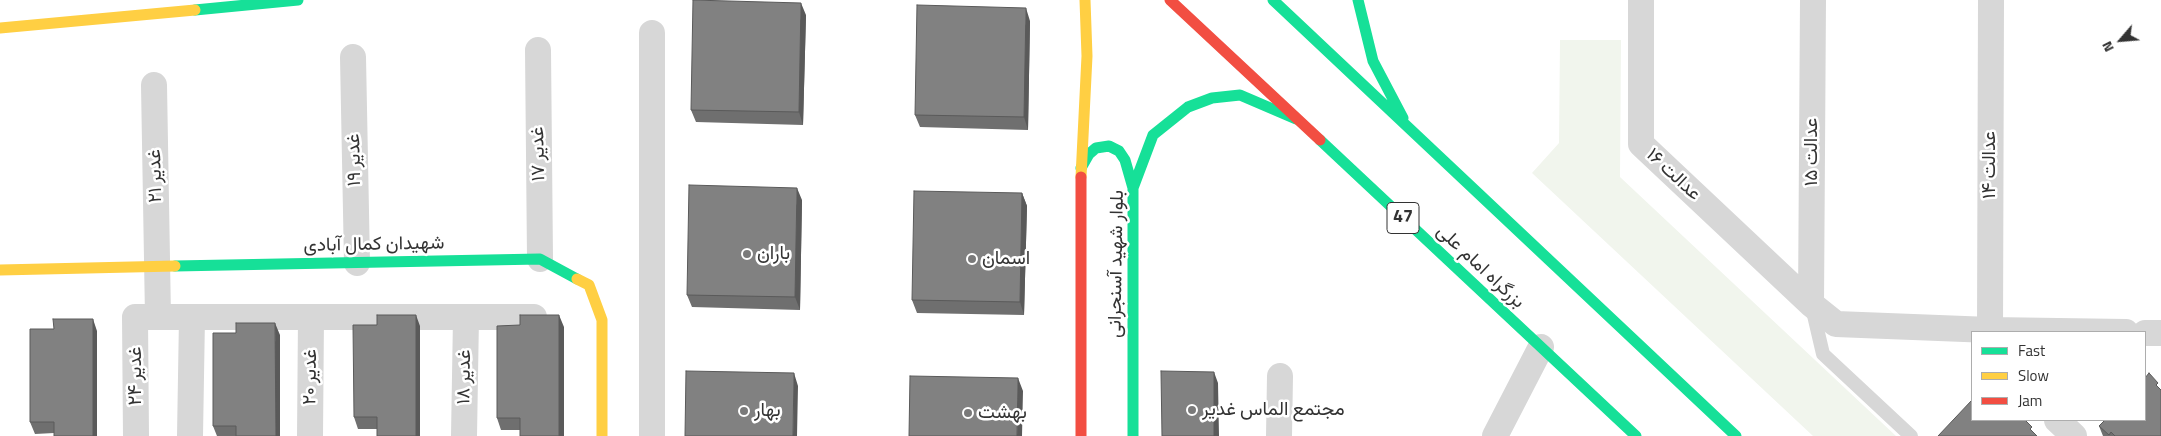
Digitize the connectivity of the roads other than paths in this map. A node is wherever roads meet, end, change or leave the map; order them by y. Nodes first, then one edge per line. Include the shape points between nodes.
1 (298, 0) edge
2 (1086, 0) edge
3 (1170, 0) edge
4 (1273, 0) edge
5 (1358, 0) edge
6 (1641, 0) edge
7 (1814, 0) edge
8 (1991, 0) edge
9 (1073, 19) dead end
10 (0, 28) edge
11 (652, 33) dead end
12 (538, 50) dead end
13 (1087, 56) junction
14 (353, 57) dead end
15 (154, 86) dead end
16 (1296, 119) junction
17 (1410, 128) junction
18 (1081, 168) junction
19 (1134, 188) junction
20 (540, 259) junction
21 (357, 263) junction
22 (158, 267) junction
23 (0, 270) edge
24 (1811, 304) junction
25 (147, 317) junction
26 (192, 317) junction
27 (311, 317) junction
28 (466, 318) junction
29 (534, 318) edge
30 (1990, 330) junction
31 (2058, 331) edge
32 (2146, 332) edge
33 (2161, 333) edge
34 (1541, 347) junction
35 (1280, 376) dead end
36 (1615, 416) junction
37 (2058, 421) edge
38 (1615, 429) dead end
39 (136, 436) edge
40 (190, 436) edge
41 (310, 436) edge
42 (464, 436) edge
43 (602, 436) edge
44 (652, 436) edge
45 (1080, 436) edge
46 (1133, 436) edge
47 (1279, 436) edge
48 (1495, 436) edge
49 (1636, 436) edge
50 (1736, 436) edge
51 (1911, 436) edge
52 (2074, 436) edge

1 - 10 main road
2 - 13 main road, بلوار شهید آسنجرانی
3 - 16 main road, بزرگراه امام علی / 47
4 - 17 main road
5 - 17 main road via 1373,61 1384,87
6 - 24 street, عدالت ۱۶ via 1641,144
7 - 24 street, عدالت ۱۵
8 - 30 street, عدالت ۱۴
9 - 13 main road
11 - 44 street
12 - 20 street, غدیر ۱۷
13 - 18 main road, بلوار شهید آسنجرانی
14 - 21 street, غدیر ۱۹
15 - 22 street, غدیر ۲۱
16 - 19 main road, بلوار شهید آسنجرانی via 1240,95 1212,98 1188,108 1153,135
16 - 34 main road, بزرگراه امام علی / 47
17 - 50 main road
18 - 19 main road via 1096,148 1109,146 1119,151 1125,160
18 - 45 main road, بلوار شهید آسنجرانی
19 - 46 main road, بلوار شهید آسنجرانی
20 - 21 main road, شهیدان کمال آبادی
20 - 43 main road, شهیدان کمال آبادی via 589,285 602,320
21 - 22 main road, شهیدان کمال آبادی
22 - 23 main road, شهیدان کمال آبادی
22 - 25 street, غدیر ۲۱
24 - 30 street, عدالت ۱۶ via 1836,324
24 - 51 lane via 1823,354
25 - 26 street
25 - 39 street, غدیر ۲۴
26 - 27 street
26 - 40 street
27 - 28 street
27 - 41 street, غدیر ۲۰
28 - 29 street
28 - 42 street, غدیر ۱۸
30 - 31 street, عدالت ۱۶
32 - 33 street
34 - 36 main road, بزرگراه امام علی / 47
34 - 48 street
35 - 47 street
36 - 38 main road
36 - 49 main road, بزرگراه امام علی / 47
37 - 52 street

